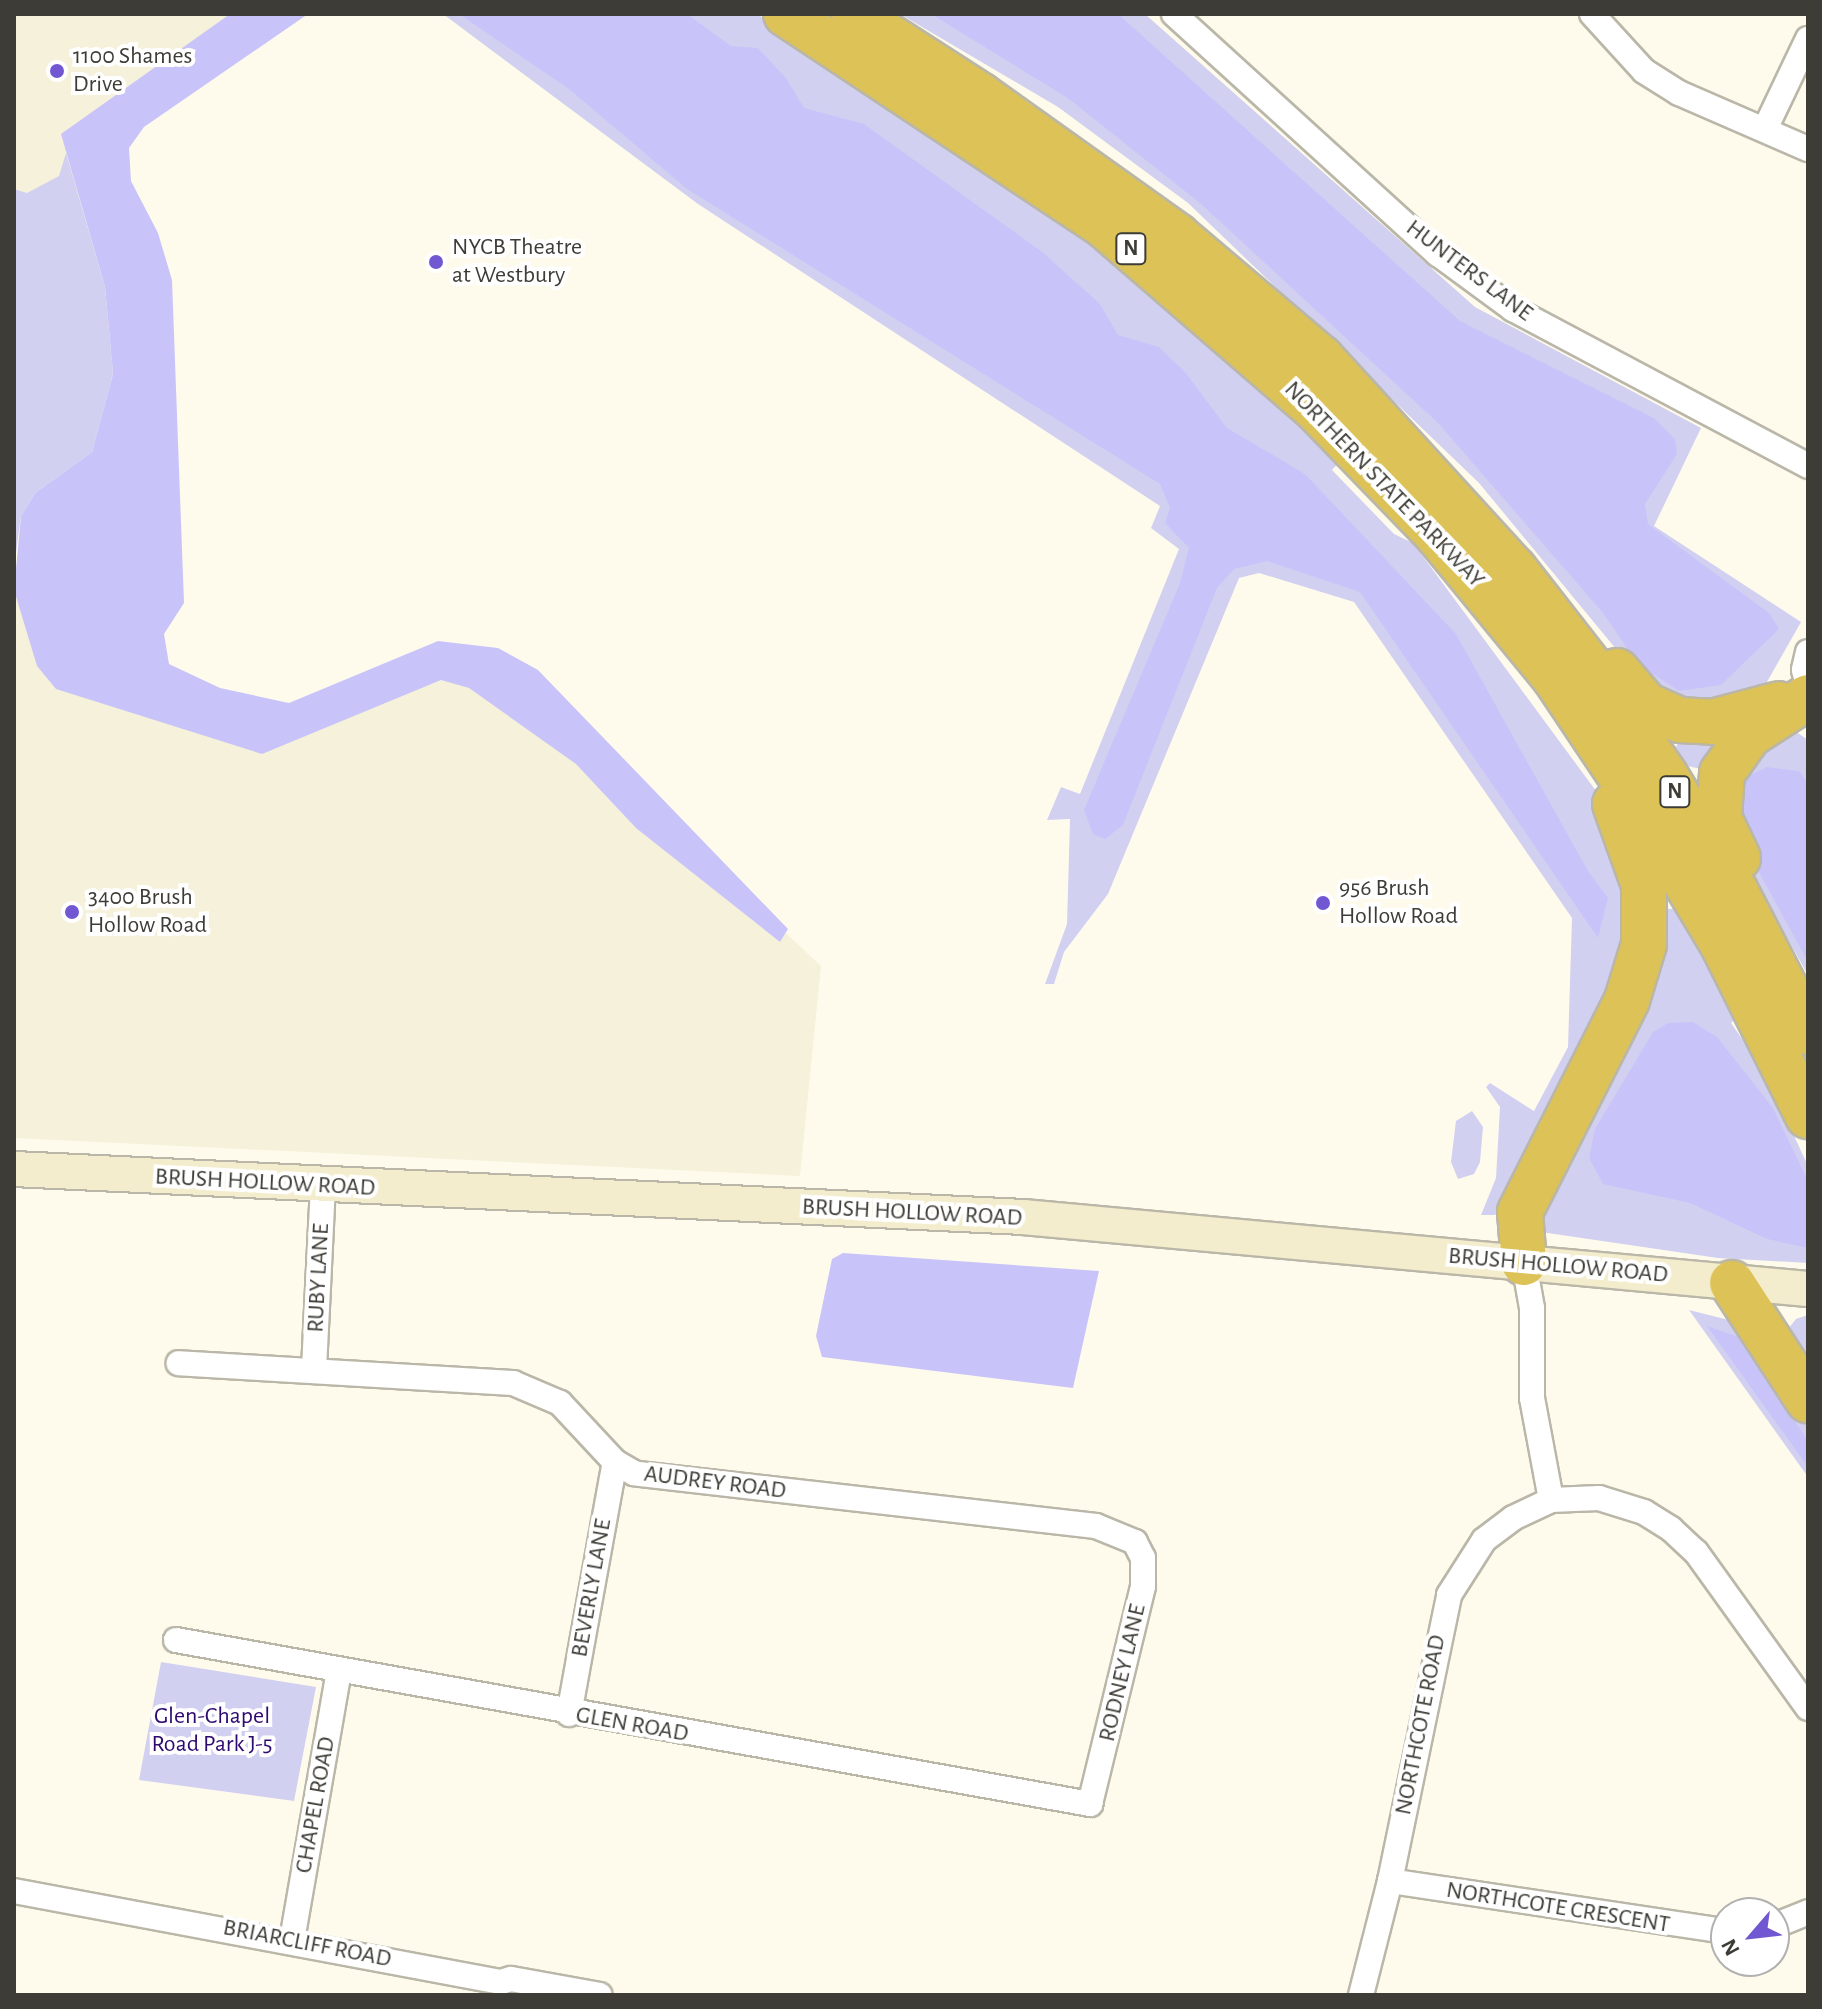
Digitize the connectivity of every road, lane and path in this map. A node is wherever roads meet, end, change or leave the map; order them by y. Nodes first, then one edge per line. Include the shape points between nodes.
1 (786, 14) edge
2 (854, 14) edge
3 (1174, 14) edge
4 (1592, 14) edge
5 (1808, 39) edge
6 (1765, 129) junction
7 (1808, 149) edge
8 (1808, 466) edge
9 (1514, 569) junction
10 (1808, 652) edge
11 (1555, 678) junction
12 (1808, 685) edge
13 (1808, 696) edge
14 (1808, 1032) edge
15 (1808, 1116) edge
16 (14, 1169) edge
17 (323, 1187) junction
18 (1524, 1263) junction
19 (1732, 1283) junction
20 (1808, 1289) edge
21 (179, 1363) dead end
22 (314, 1369) junction
23 (1808, 1400) edge
24 (615, 1462) junction
25 (1551, 1500) junction
26 (1135, 1542) joint
27 (176, 1640) dead end
28 (339, 1670) junction
29 (1808, 1708) edge
30 (569, 1714) junction
31 (1090, 1804) joint
32 (1390, 1881) junction
33 (14, 1891) edge
34 (1710, 1929) edge
35 (292, 1940) junction
36 (510, 1987) edge
37 (600, 1995) edge
38 (1361, 1995) edge

1 - 11 highway, NORTHERN STATE PARKWAY / N via 1106,227 1245,344 1436,533
2 - 9 highway, NORTHERN STATE PARKWAY / N via 981,96 1177,236 1312,348
3 - 8 street, HUNTERS LANE via 1438,254 1513,309
4 - 6 street via 1644,71 1679,93
5 - 6 street
6 - 7 street
9 - 13 highway via 1602,651 1634,694 1663,714 1712,722
9 - 14 highway, NORTHERN STATE PARKWAY / N via 1665,775 1747,912
10 - 12 street
11 - 15 highway, NORTHERN STATE PARKWAY / N via 1693,892
11 - 18 highway via 1633,843 1644,885 1646,925 1627,1000 1520,1212
13 - 14 highway via 1738,745 1722,773 1717,804
16 - 17 main road, BRUSH HOLLOW ROAD
17 - 18 main road, BRUSH HOLLOW ROAD via 1023,1217
17 - 22 street, RUBY LANE
18 - 19 main road, BRUSH HOLLOW ROAD
18 - 25 street via 1532,1308 1532,1398
19 - 20 main road, BRUSH HOLLOW ROAD
19 - 23 highway
21 - 22 street, AUDREY ROAD
22 - 24 street, AUDREY ROAD via 513,1383 560,1403
24 - 26 street, AUDREY ROAD via 657,1478 1096,1526
24 - 30 street, BEVERLY LANE
25 - 29 street via 1599,1498 1644,1512 1671,1529 1696,1552
25 - 32 street, NORTHCOTE ROAD via 1513,1518 1484,1540 1449,1595
26 - 31 street, RODNEY LANE via 1143,1558 1143,1586
27 - 28 street, GLEN ROAD
28 - 30 street, GLEN ROAD
28 - 35 street, CHAPEL ROAD
30 - 31 street, GLEN ROAD
32 - 34 street, NORTHCOTE CRESCENT
32 - 38 street, NORTHCOTE ROAD
33 - 35 street, BRIARCLIFF ROAD
35 - 36 street, BRIARCLIFF ROAD
36 - 37 street, BRIARCLIFF ROAD

